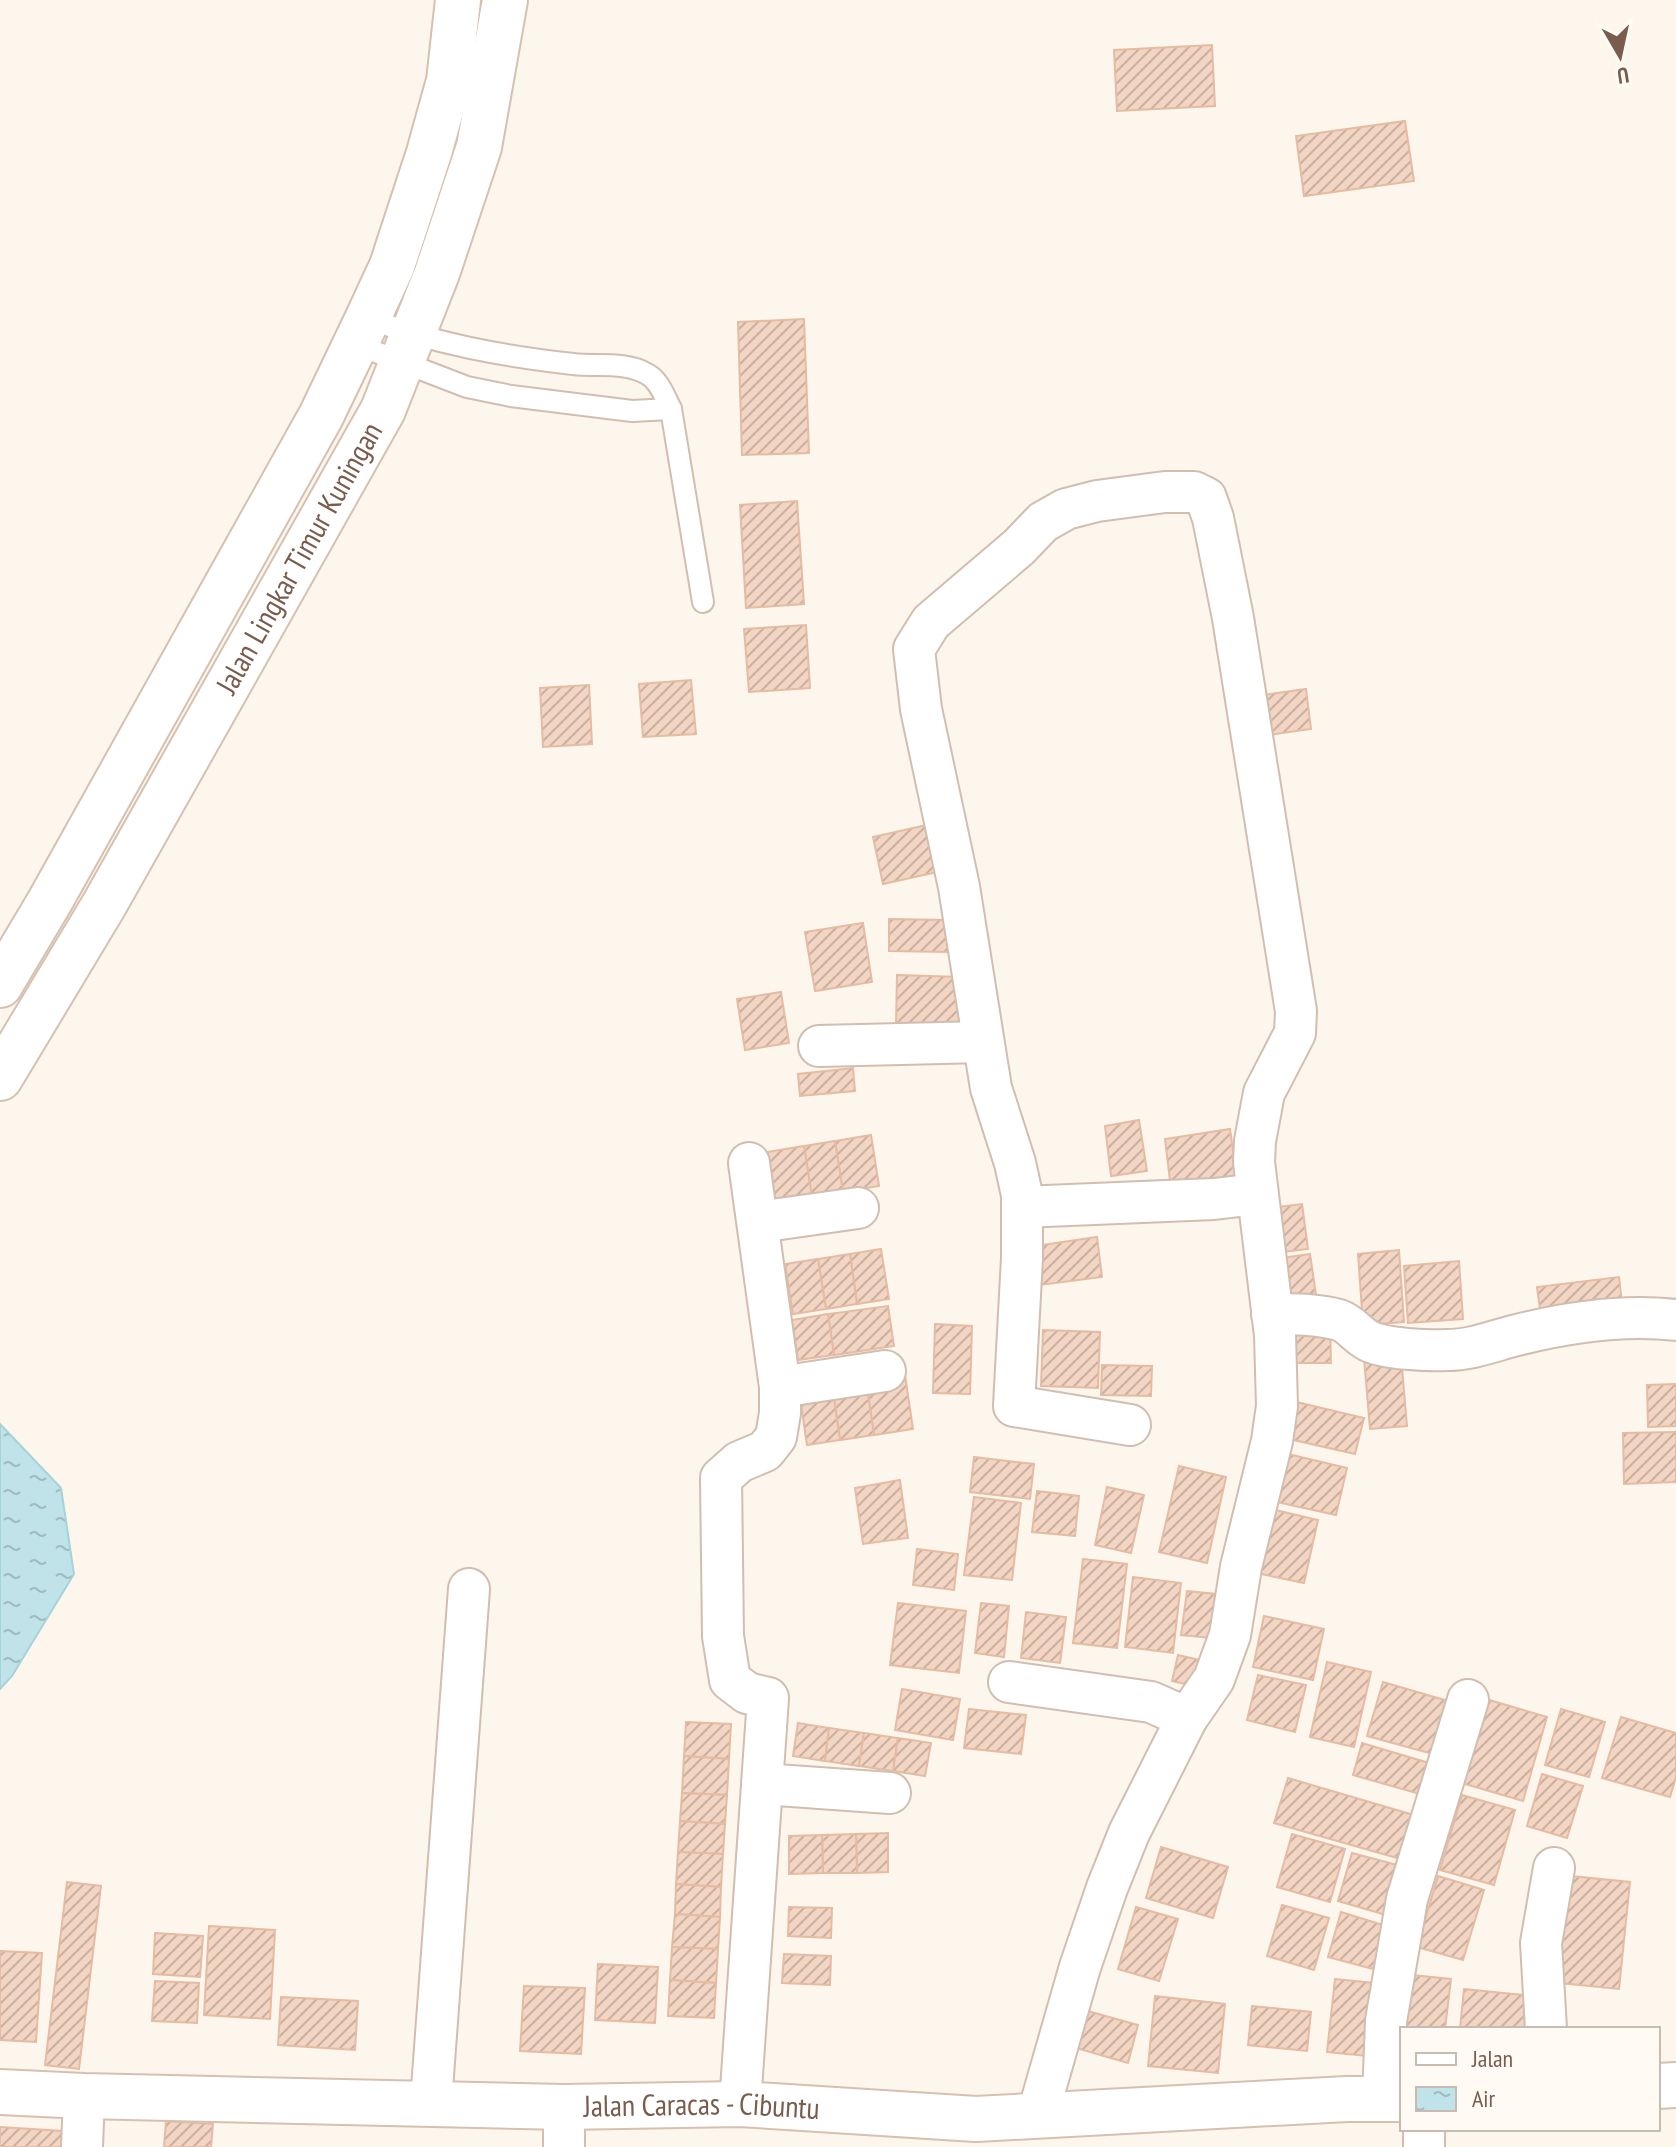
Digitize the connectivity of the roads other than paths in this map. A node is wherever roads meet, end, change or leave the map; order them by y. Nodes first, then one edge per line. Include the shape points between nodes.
1 (458, 0) edge
2 (505, 0) edge
3 (361, 331) junction
4 (408, 348) junction
5 (671, 409) junction
6 (703, 602) dead end
7 (0, 985) edge
8 (983, 1042) junction
9 (819, 1046) dead end
10 (0, 1078) edge
11 (749, 1163) dead end
12 (1257, 1194) junction
13 (1022, 1207) junction
14 (858, 1208) dead end
15 (758, 1222) junction
16 (1272, 1314) junction
17 (1676, 1320) edge
18 (885, 1371) dead end
19 (780, 1387) junction
20 (1130, 1425) dead end
21 (469, 1589) dead end
22 (1009, 1682) dead end
23 (1468, 1700) dead end
24 (1187, 1718) junction
25 (762, 1784) junction
26 (890, 1793) dead end
27 (1554, 1868) dead end
28 (1546, 2027) edge
29 (0, 2092) edge
30 (84, 2096) junction
31 (1393, 2099) edge
32 (431, 2102) junction
33 (740, 2104) junction
34 (1037, 2117) junction
35 (564, 2127) edge
36 (82, 2147) edge

1 - 3 main road via 449,81 437,124 392,266
2 - 4 main road, Jalan Lingkar Timur Kuningan via 479,147
3 - 4 lane
3 - 4 lane
3 - 7 main road via 321,416
4 - 5 lane via 467,387 632,411
4 - 5 lane via 622,366 648,374
4 - 10 main road, Jalan Lingkar Timur Kuningan via 383,410 104,905
5 - 6 lane
8 - 9 street
8 - 12 street via 914,649 931,622 1043,522 1066,509 1194,492 1206,498 1213,518 1233,618 1296,1011 1295,1033 1264,1093 1254,1162
8 - 13 street
11 - 15 street
12 - 13 street
12 - 16 street
13 - 20 street via 1014,1406
14 - 15 street
15 - 19 street
16 - 17 street via 1336,1319 1376,1343 1447,1350 1575,1324
16 - 24 street via 1277,1406 1272,1441 1230,1635 1214,1679
18 - 19 street
19 - 25 street via 776,1437 765,1451 739,1462 721,1478 723,1636 730,1680 747,1693 768,1698
21 - 32 street
22 - 24 street via 1151,1702
23 - 31 street via 1407,1899 1386,2021
24 - 34 street via 1107,1888
25 - 26 street
25 - 33 street
27 - 28 street via 1541,1943
29 - 30 main road, Jalan Caracas - Cibuntu
30 - 32 main road, Jalan Caracas - Cibuntu
30 - 36 street
31 - 34 main road, Jalan Caracas - Cibuntu
32 - 35 main road, Jalan Caracas - Cibuntu
33 - 34 main road, Jalan Caracas - Cibuntu via 976,2119
33 - 35 main road, Jalan Caracas - Cibuntu

